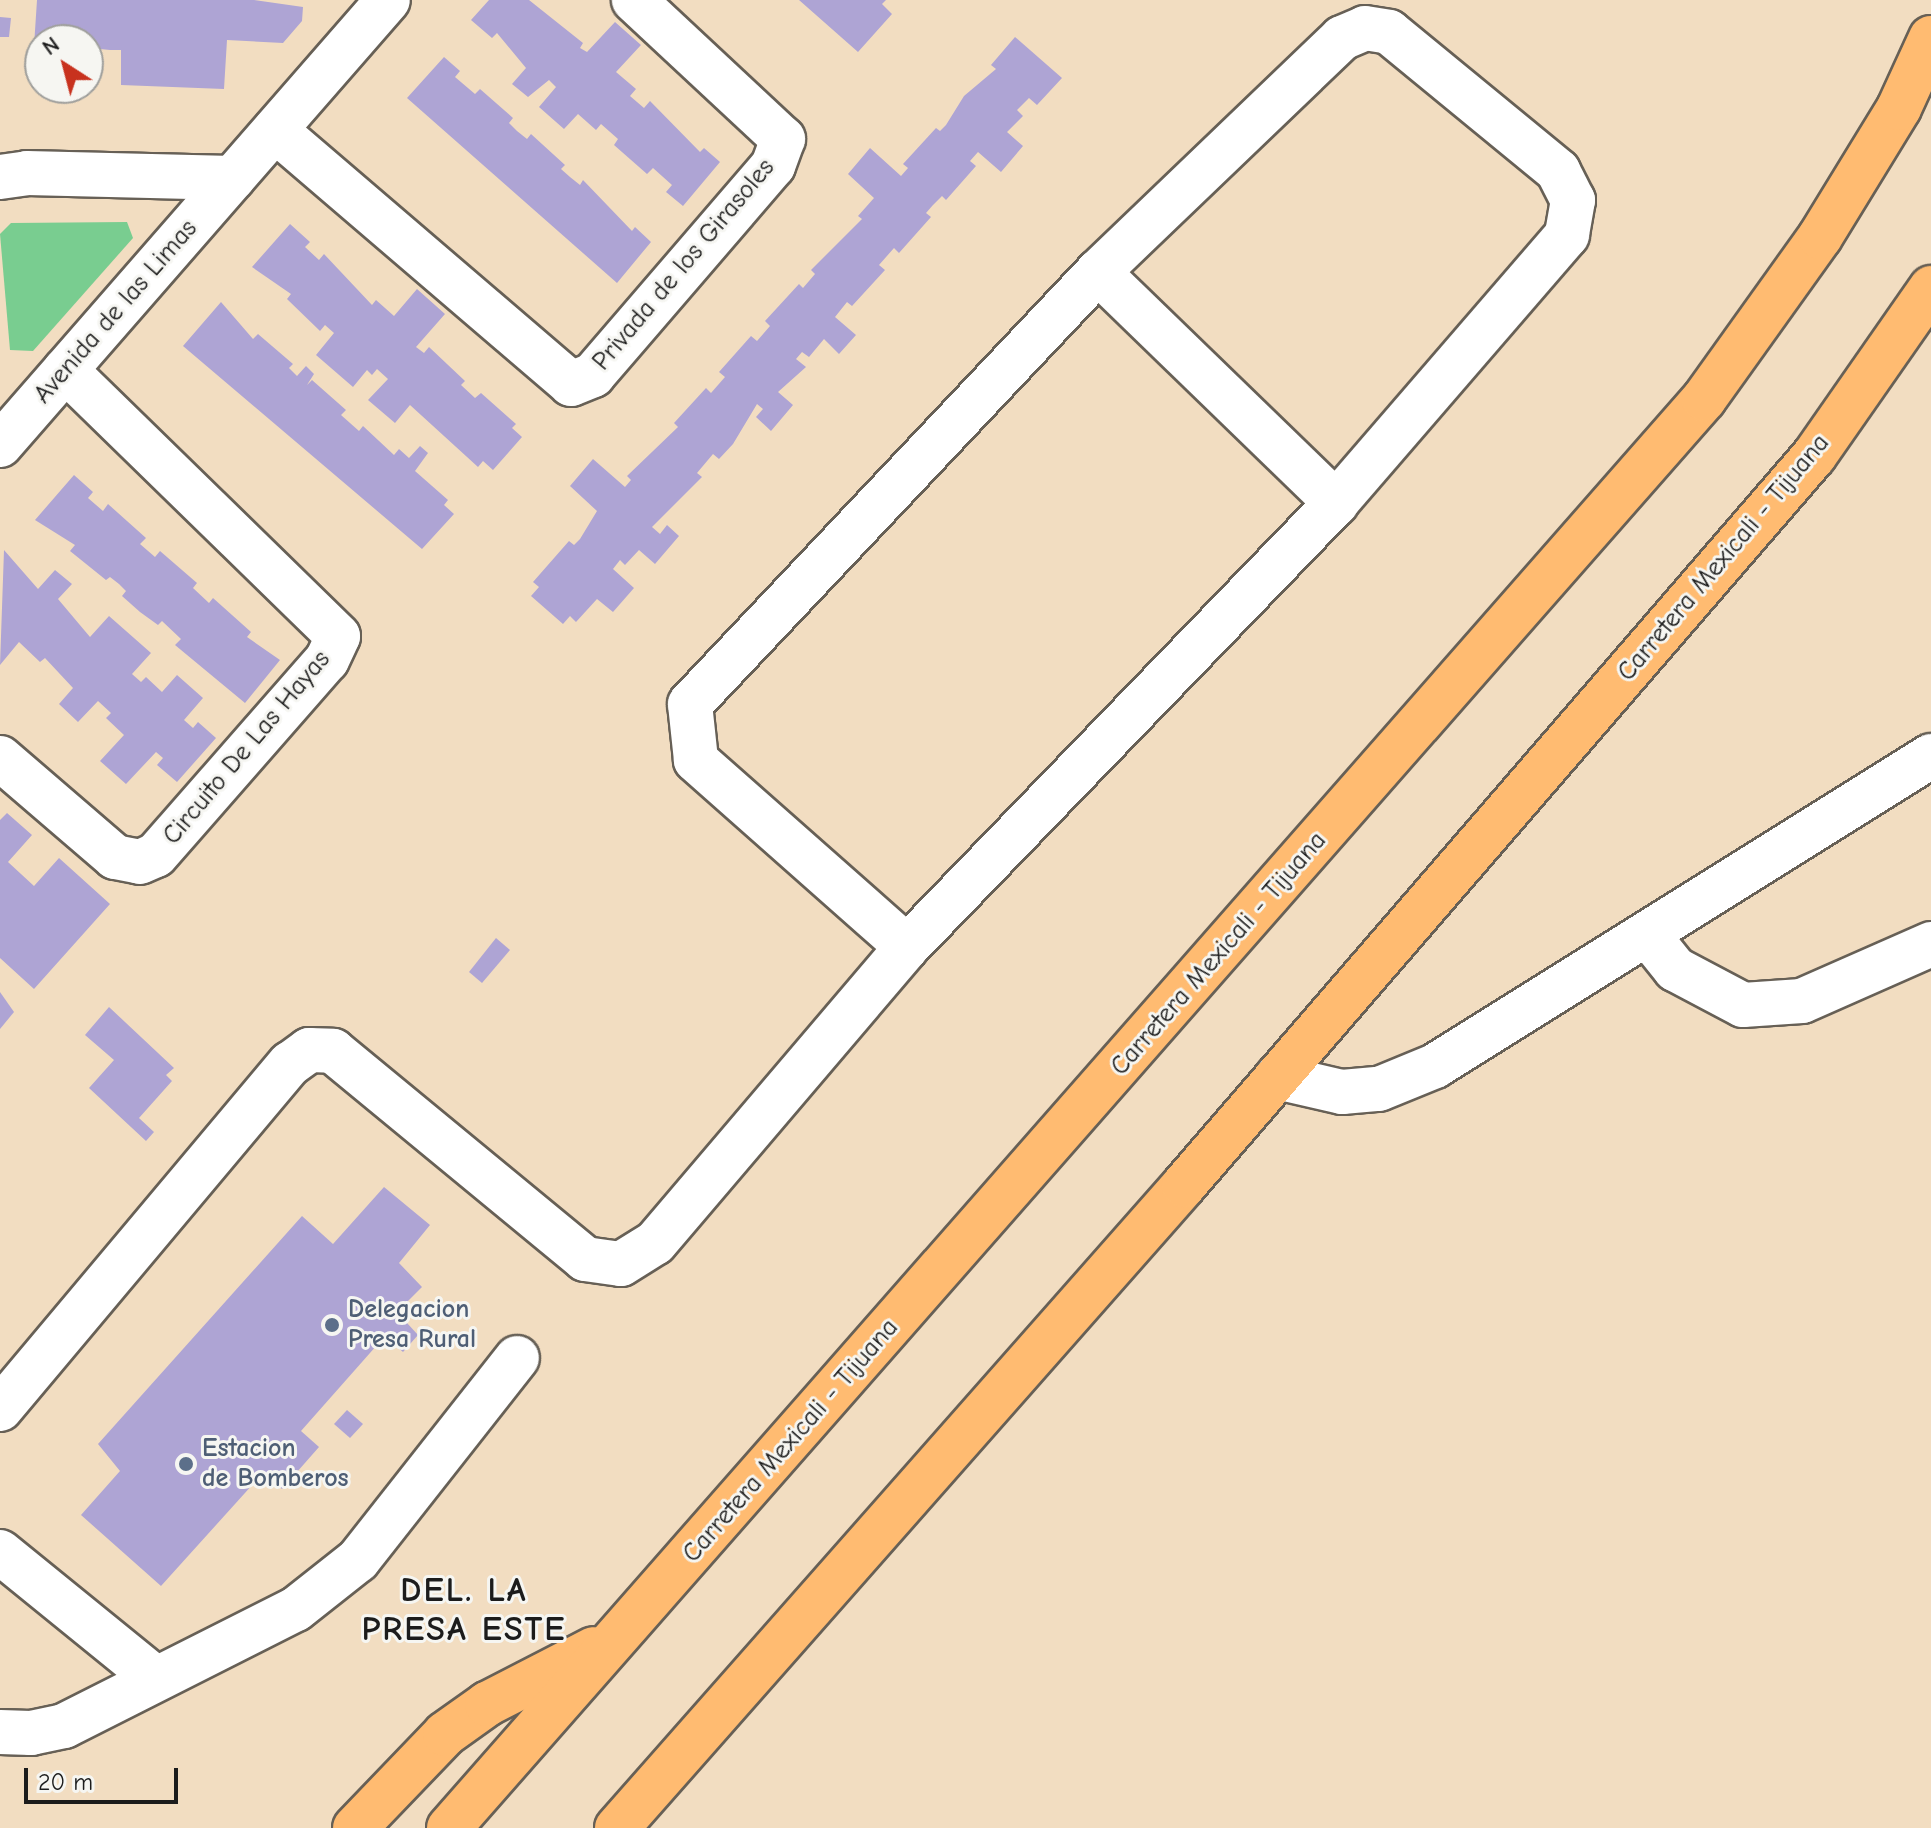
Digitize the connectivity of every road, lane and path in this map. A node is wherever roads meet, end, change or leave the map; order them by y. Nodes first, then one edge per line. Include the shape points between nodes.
1 (388, 0) edge
2 (634, 0) edge
3 (1931, 38) edge
4 (275, 130) junction
5 (0, 177) edge
6 (233, 178) junction
7 (1098, 272) junction
8 (1931, 288) edge
9 (65, 370) junction
10 (0, 445) edge
11 (1336, 503) junction
12 (1931, 756) edge
13 (0, 758) edge
14 (1647, 934) junction
15 (1931, 944) edge
16 (907, 947) junction
17 (1277, 1077) junction
18 (517, 1358) dead end
19 (0, 1409) edge
20 (0, 1552) edge
21 (618, 1637) junction
22 (156, 1679) junction
23 (0, 1732) edge
24 (355, 1828) edge
25 (449, 1828) edge
26 (617, 1828) edge

1 - 4 street, Avenida de las Limas
2 - 4 street, Privada de los Girasoles via 783,139 773,166 593,375 571,384
3 - 21 main road, Carretera Mexicali - Tijuana via 1899,108 1820,237 1704,399
4 - 6 street, Avenida de las Limas
5 - 6 street, Avenida de las Limas via 27,173
6 - 9 street, Avenida de las Limas
7 - 11 street
7 - 11 street via 1342,38 1365,28 1389,32 1558,171 1573,200 1567,235
7 - 16 street via 690,704 696,760
8 - 17 main road, Carretera Mexicali - Tijuana via 1814,456
9 - 10 street, Avenida de las Limas
9 - 13 street, Circuito De Las Hayas via 338,636 327,660 156,855 140,862 115,857
11 - 16 street
12 - 14 street
14 - 15 street via 1675,969 1743,1005 1802,1001
14 - 17 street via 1435,1066 1379,1089 1342,1092
16 - 19 street via 655,1243 621,1264 585,1259 333,1051 309,1050 290,1064
17 - 26 main road, Carretera Mexicali - Tijuana
18 - 22 street via 358,1560 296,1609
20 - 22 street
21 - 24 main road via 477,1711 445,1734
21 - 25 main road, Carretera Mexicali - Tijuana
22 - 23 street via 64,1726

